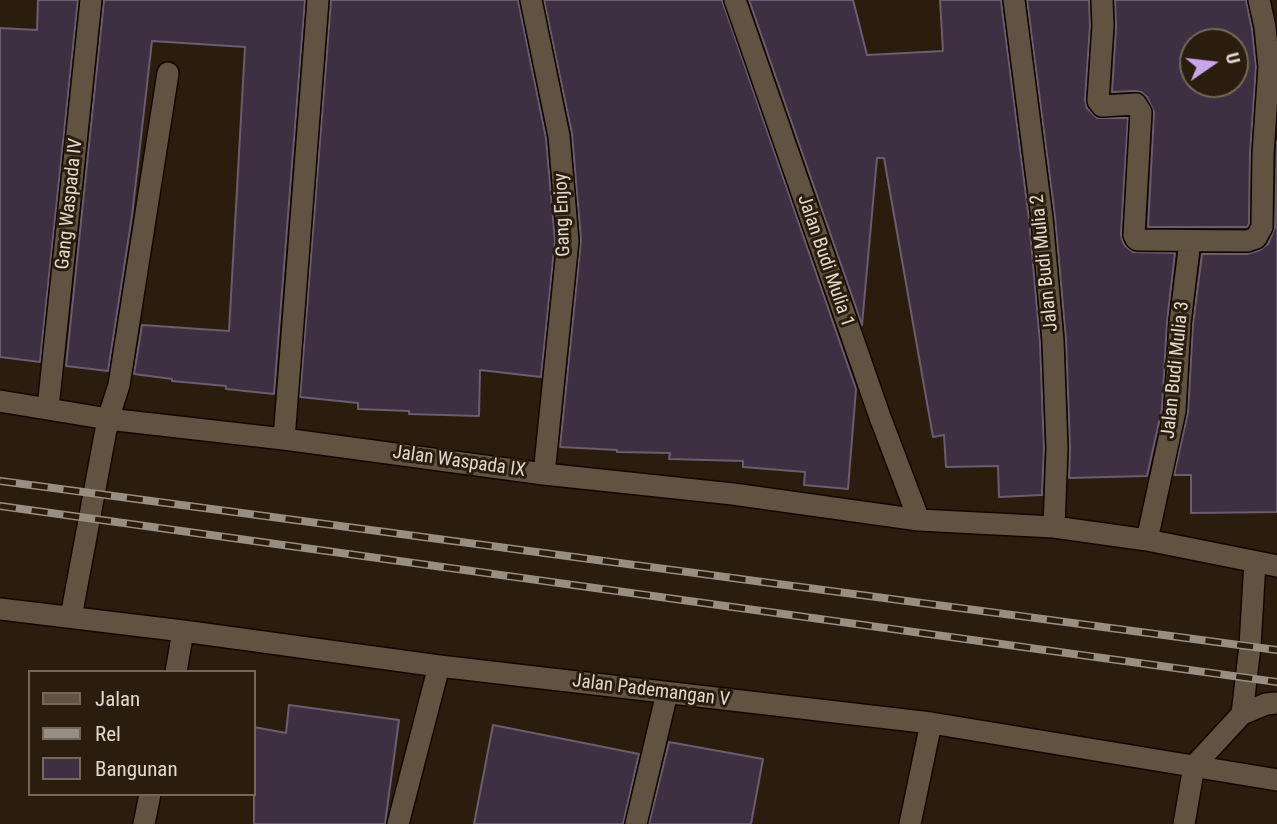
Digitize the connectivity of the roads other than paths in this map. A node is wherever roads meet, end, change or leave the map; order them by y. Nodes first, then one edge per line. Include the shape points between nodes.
1 (92, 0) edge
2 (318, 0) edge
3 (531, 0) edge
4 (735, 0) edge
5 (1014, 0) edge
6 (1102, 0) edge
7 (1259, 0) edge
8 (168, 73) dead end
9 (1190, 241) junction
10 (0, 401) edge
11 (48, 408) junction
12 (108, 419) junction
13 (284, 439) junction
14 (544, 474) junction
15 (919, 520) junction
16 (1054, 527) junction
17 (1147, 540) junction
18 (1255, 562) junction
19 (1277, 566) edge
20 (0, 609) edge
21 (71, 617) junction
22 (184, 631) junction
23 (439, 666) junction
24 (176, 670) edge
25 (667, 693) junction
26 (1277, 702) edge
27 (1242, 714) junction
28 (931, 723) junction
29 (1194, 766) junction
30 (1277, 780) edge
31 (150, 796) edge
32 (144, 824) edge
33 (398, 824) edge
34 (636, 824) edge
35 (910, 824) edge
36 (1184, 824) edge

1 - 11 street, Gang Waspada IV
2 - 13 street
3 - 14 street, Gang Enjoy via 559,136 568,241
4 - 15 street, Jalan Budi Mulia 1
5 - 16 street, Jalan Budi Mulia 2 via 1053,341
6 - 9 street via 1098,101 1102,106 1136,104 1141,112 1134,235 1138,240
7 - 9 street via 1269,67 1262,227 1247,241
8 - 12 street via 119,385
9 - 17 street, Jalan Budi Mulia 3 via 1175,411
10 - 11 street, Jalan Waspada IX
11 - 12 street, Jalan Waspada IX
12 - 13 street, Jalan Waspada IX
12 - 21 street
13 - 14 street, Jalan Waspada IX
14 - 15 street, Jalan Waspada IX
15 - 16 street, Jalan Waspada IX
16 - 17 street, Jalan Waspada IX
17 - 18 street, Jalan Waspada IX
18 - 19 street, Jalan Waspada IX
18 - 27 street
20 - 21 street, Jalan Pademangan V
21 - 22 street, Jalan Pademangan V
22 - 23 street, Jalan Pademangan V
22 - 24 street
23 - 25 street, Jalan Pademangan V
23 - 33 street
25 - 28 street, Jalan Pademangan V
25 - 34 street
26 - 27 street
27 - 29 street
28 - 29 street, Jalan Pademangan V
28 - 35 street
29 - 30 street, Jalan Pademangan V
29 - 36 street
31 - 32 street

